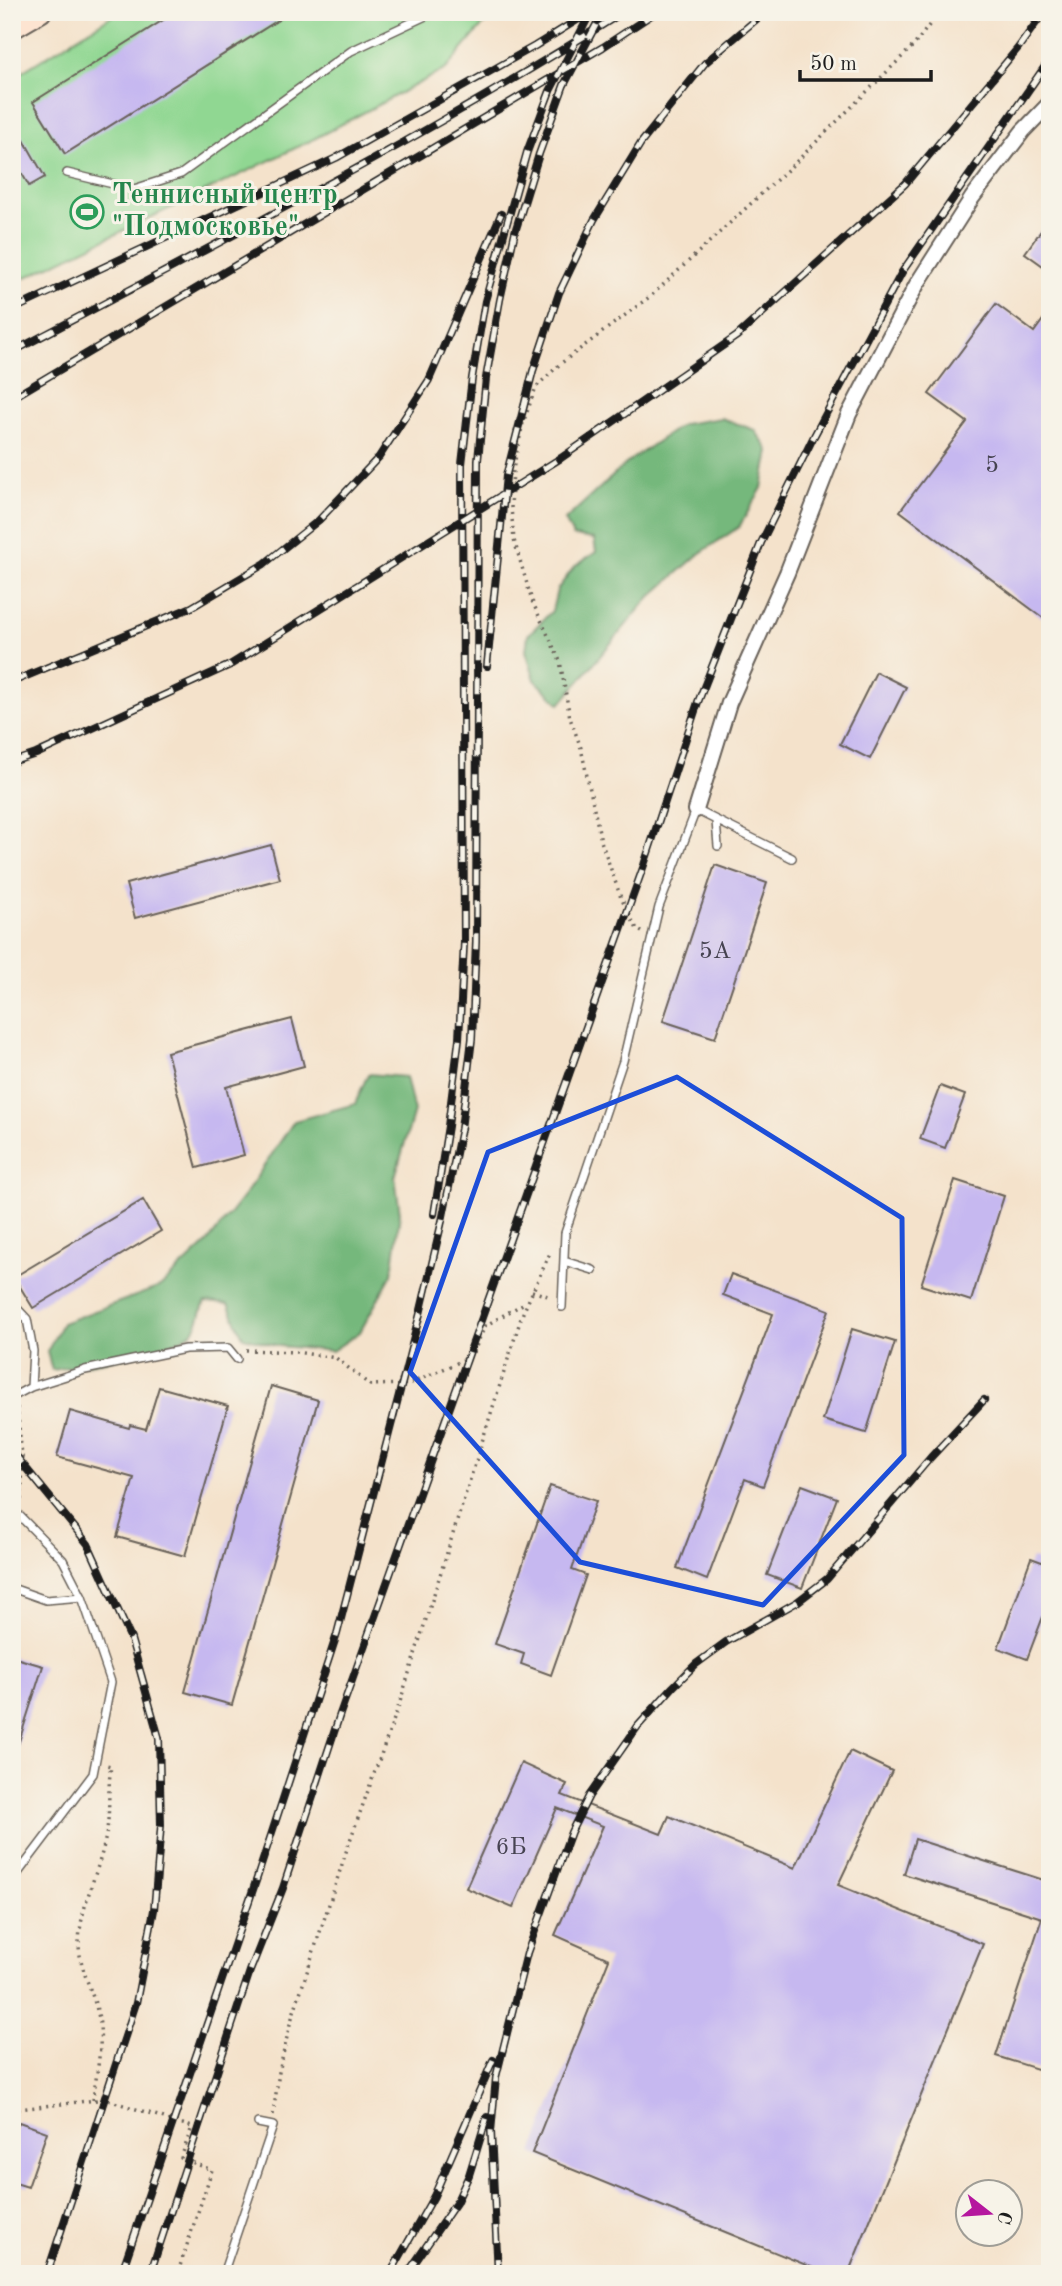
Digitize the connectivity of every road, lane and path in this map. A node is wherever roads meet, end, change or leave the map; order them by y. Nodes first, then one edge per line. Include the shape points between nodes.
1 (41, 12) edge
2 (434, 12) edge
3 (939, 12) edge
4 (12, 29) edge
5 (1050, 103) edge
6 (66, 173) dead end
7 (696, 810) junction
8 (716, 821) junction
9 (718, 846) dead end
10 (792, 858) dead end
11 (652, 938) junction
12 (565, 1233) junction
13 (564, 1261) junction
14 (593, 1270) dead end
15 (532, 1291) junction
16 (528, 1301) junction
17 (12, 1303) edge
18 (562, 1304) joint
19 (228, 1348) junction
20 (237, 1359) dead end
21 (31, 1387) junction
22 (14, 1395) edge
23 (12, 1508) edge
24 (20, 1516) junction
25 (12, 1588) edge
26 (82, 1597) junction
27 (95, 1762) junction
28 (12, 1881) edge
29 (93, 2100) junction
30 (12, 2106) edge
31 (19, 2109) junction
32 (258, 2123) dead end
33 (273, 2126) junction
34 (12, 2128) edge
35 (198, 2274) edge
36 (223, 2274) edge

1 - 4 main road
2 - 6 lane via 351,51 181,174 134,189
3 - 11 path via 915,44 652,295 536,387 523,423 513,469 513,540 532,601 560,661 601,841 636,929
5 - 7 street via 972,198 917,284 849,414 787,573 729,703
7 - 8 lane
7 - 11 lane
8 - 9 lane
8 - 10 lane
11 - 12 lane via 623,1061
12 - 13 lane
12 - 15 path
13 - 14 lane
13 - 18 lane
15 - 16 path
15 - 18 path
16 - 19 path via 485,1326 466,1359 409,1384 370,1385 336,1358
16 - 33 path via 399,1705 290,2024
17 - 21 lane via 27,1319 33,1351
19 - 20 lane
19 - 21 lane via 186,1349 85,1370
21 - 22 lane
22 - 24 path via 23,1465
23 - 24 lane
24 - 26 lane via 63,1560
25 - 26 lane via 46,1600
26 - 27 lane via 111,1682
27 - 28 lane via 93,1774
27 - 29 path via 110,1766 110,1818 79,1938 79,1954 100,2025
29 - 31 path
29 - 35 path via 105,2099 192,2127 181,2158 212,2170 179,2269
30 - 31 path
31 - 34 path
32 - 33 lane
33 - 36 lane

